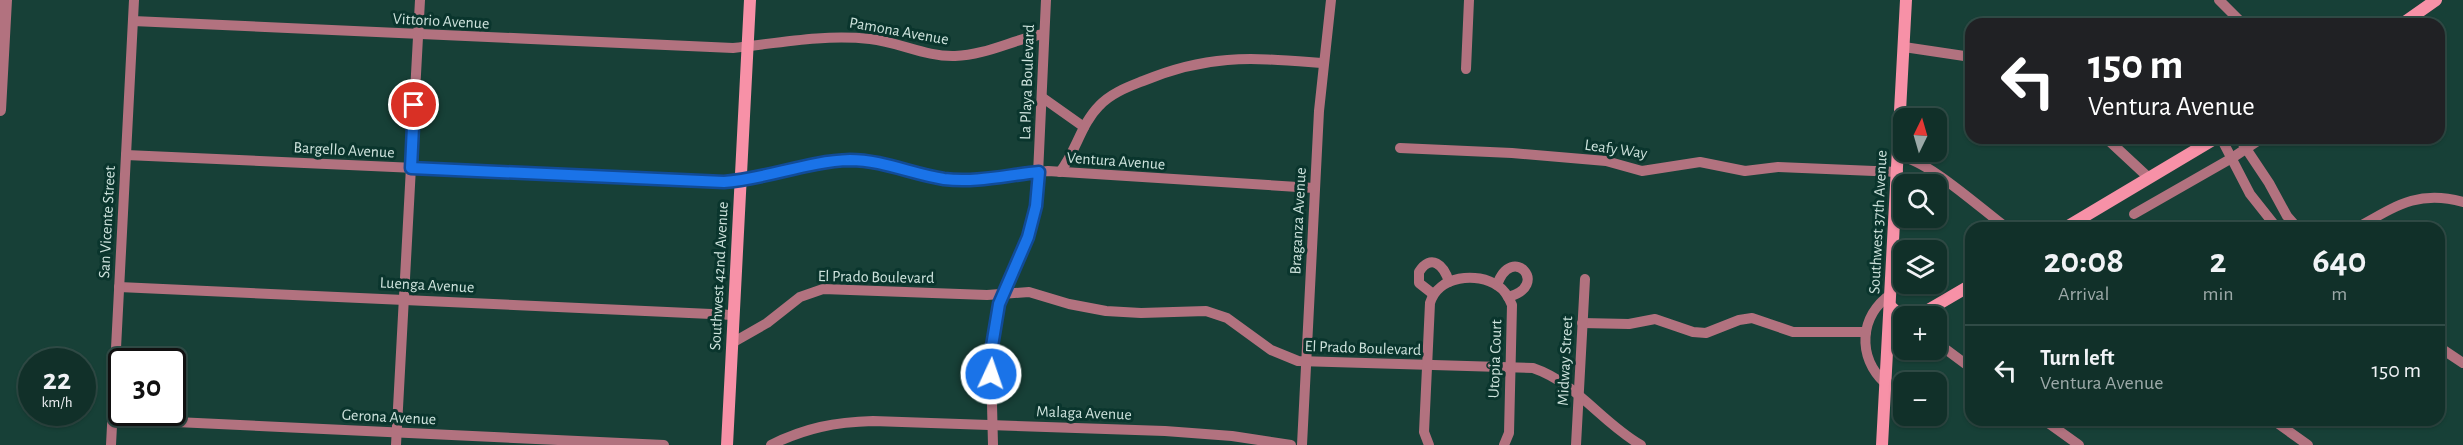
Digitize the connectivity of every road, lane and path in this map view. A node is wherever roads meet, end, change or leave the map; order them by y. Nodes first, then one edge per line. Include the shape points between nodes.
1 (6, 0) edge
2 (134, 0) edge
3 (420, 0) edge
4 (750, 0) edge
5 (1046, 0) edge
6 (1331, 0) edge
7 (1469, 0) edge
8 (1906, 0) edge
9 (2219, 0) edge
10 (2436, 0) edge
11 (2237, 18) edge
12 (2410, 18) edge
13 (133, 21) junction
14 (418, 34) junction
15 (1044, 34) junction
16 (747, 47) junction
17 (1904, 47) junction
18 (1965, 56) edge
19 (1323, 63) junction
20 (1466, 69) dead end
21 (1043, 98) junction
22 (1901, 108) edge
23 (0, 110) edge
24 (1084, 127) junction
25 (2112, 144) edge
26 (2206, 144) edge
27 (2224, 144) edge
28 (2243, 144) edge
29 (2253, 144) edge
30 (1400, 148) dead end
31 (2246, 149) junction
32 (126, 154) junction
33 (2232, 158) junction
34 (1899, 162) edge
35 (1916, 162) edge
36 (411, 168) junction
37 (1039, 172) junction
38 (1060, 172) junction
39 (1898, 172) junction
40 (2149, 178) junction
41 (741, 180) junction
42 (1314, 188) junction
43 (2463, 202) edge
44 (2134, 214) dead end
45 (1999, 222) edge
46 (2075, 222) edge
47 (2272, 222) edge
48 (2291, 222) edge
49 (2367, 222) edge
50 (1585, 279) dead end
51 (1449, 282) junction
52 (1497, 285) junction
53 (119, 286) junction
54 (1965, 289) edge
55 (1004, 294) junction
56 (1433, 294) junction
57 (1508, 297) junction
58 (404, 299) junction
59 (1890, 300) junction
60 (1894, 306) edge
61 (1935, 306) edge
62 (733, 315) junction
63 (1582, 323) junction
64 (1866, 332) junction
65 (1893, 340) edge
66 (732, 343) junction
67 (1888, 346) junction
68 (116, 348) edge
69 (1947, 350) edge
70 (2445, 351) edge
71 (1306, 360) junction
72 (2463, 363) edge
73 (1965, 364) edge
74 (1428, 365) junction
75 (1510, 366) junction
76 (1885, 383) junction
77 (1579, 394) junction
78 (186, 423) edge
79 (993, 424) junction
80 (112, 426) edge
81 (2052, 426) edge
82 (2281, 426) edge
83 (397, 433) junction
84 (1424, 443) edge
85 (1506, 444) edge
86 (111, 445) edge
87 (396, 445) edge
88 (664, 445) edge
89 (727, 445) edge
90 (771, 445) edge
91 (993, 445) edge
92 (1291, 445) edge
93 (1302, 445) edge
94 (1576, 445) edge
95 (1641, 445) edge
96 (1882, 445) edge
97 (2079, 445) edge
98 (2308, 445) edge

1 - 23 street
2 - 13 street, San Vicente Street
3 - 14 street
4 - 16 main road, Southwest 42nd Avenue
5 - 15 street, La Playa Boulevard
6 - 19 street, Braganza Avenue
7 - 20 street
8 - 17 main road, Southwest 37th Avenue
9 - 11 street
10 - 12 main road
13 - 14 street, Vittorio Avenue
13 - 32 street, San Vicente Street
14 - 16 street, Vittorio Avenue
14 - 36 street
15 - 16 street, Pamona Avenue via 984,52 953,56 844,36
15 - 21 street, La Playa Boulevard
16 - 41 main road, Southwest 42nd Avenue
17 - 18 street
17 - 22 main road, Southwest 37th Avenue
19 - 24 street via 1246,58 1191,64 1113,95
19 - 42 street, Braganza Avenue
21 - 24 street
21 - 37 street, La Playa Boulevard
24 - 38 street
25 - 40 street
26 - 40 main road
27 - 33 street
28 - 31 street
29 - 31 street
30 - 39 street, Leafy Way via 1606,161 1642,171 1700,162 1745,171 1778,167
31 - 33 street
31 - 48 street
32 - 36 street, Bargello Avenue
32 - 53 street, San Vicente Street
33 - 44 street
33 - 47 street via 2250,194
34 - 39 main road, Southwest 37th Avenue
35 - 45 street
36 - 41 street, Bargello Avenue
36 - 58 street
37 - 38 street, Ventura Avenue
37 - 41 street, Ventura Avenue via 950,180 848,160
37 - 55 street, La Playa Boulevard via 1032,223
38 - 42 street, Ventura Avenue
39 - 59 main road, Southwest 37th Avenue
40 - 46 main road
41 - 62 main road, Southwest 42nd Avenue
42 - 71 street, Braganza Avenue
43 - 49 street via 2417,198
50 - 63 street, Midway Street
51 - 52 street via 1469,278
51 - 56 street
51 - 56 street via 1440,265 1424,266 1419,272 1419,284
52 - 57 street, Utopia Court
52 - 57 street via 1508,267 1524,271 1527,287
53 - 58 street, Luenga Avenue
53 - 68 street, San Vicente Street
54 - 61 main road
55 - 66 street, El Prado Boulevard via 817,290 800,297 767,323
55 - 71 street, El Prado Boulevard via 1029,292 1115,312 1206,311 1227,318 1281,356
55 - 79 street, La Playa Boulevard via 992,352
56 - 74 street
57 - 75 street, Utopia Court via 1512,305
58 - 62 street, Luenga Avenue
58 - 83 street
59 - 60 main road
59 - 64 street via 1873,310
59 - 67 main road, Southwest 37th Avenue
62 - 66 main road, Southwest 42nd Avenue
63 - 64 street via 1629,324 1654,319 1706,333 1752,318 1793,332
63 - 77 street, Midway Street
64 - 76 street via 1870,364
65 - 67 main road
66 - 89 main road, Southwest 42nd Avenue
67 - 76 main road, Southwest 37th Avenue
69 - 73 street
70 - 72 street
71 - 74 street, El Prado Boulevard
71 - 93 street, Braganza Avenue
74 - 75 street, El Prado Boulevard
74 - 84 street
75 - 77 street, El Prado Boulevard via 1546,373
75 - 85 street, Utopia Court
76 - 96 main road, Southwest 37th Avenue
77 - 94 street, Midway Street
77 - 95 street, El Prado Boulevard via 1618,430
78 - 83 street, Gerona Avenue
79 - 90 street, Malaga Avenue via 839,422 811,427
79 - 91 street, La Playa Boulevard
79 - 92 street, Malaga Avenue via 1225,435
80 - 86 street, San Vicente Street
81 - 97 street
82 - 98 street
83 - 87 street
83 - 88 street, Gerona Avenue

